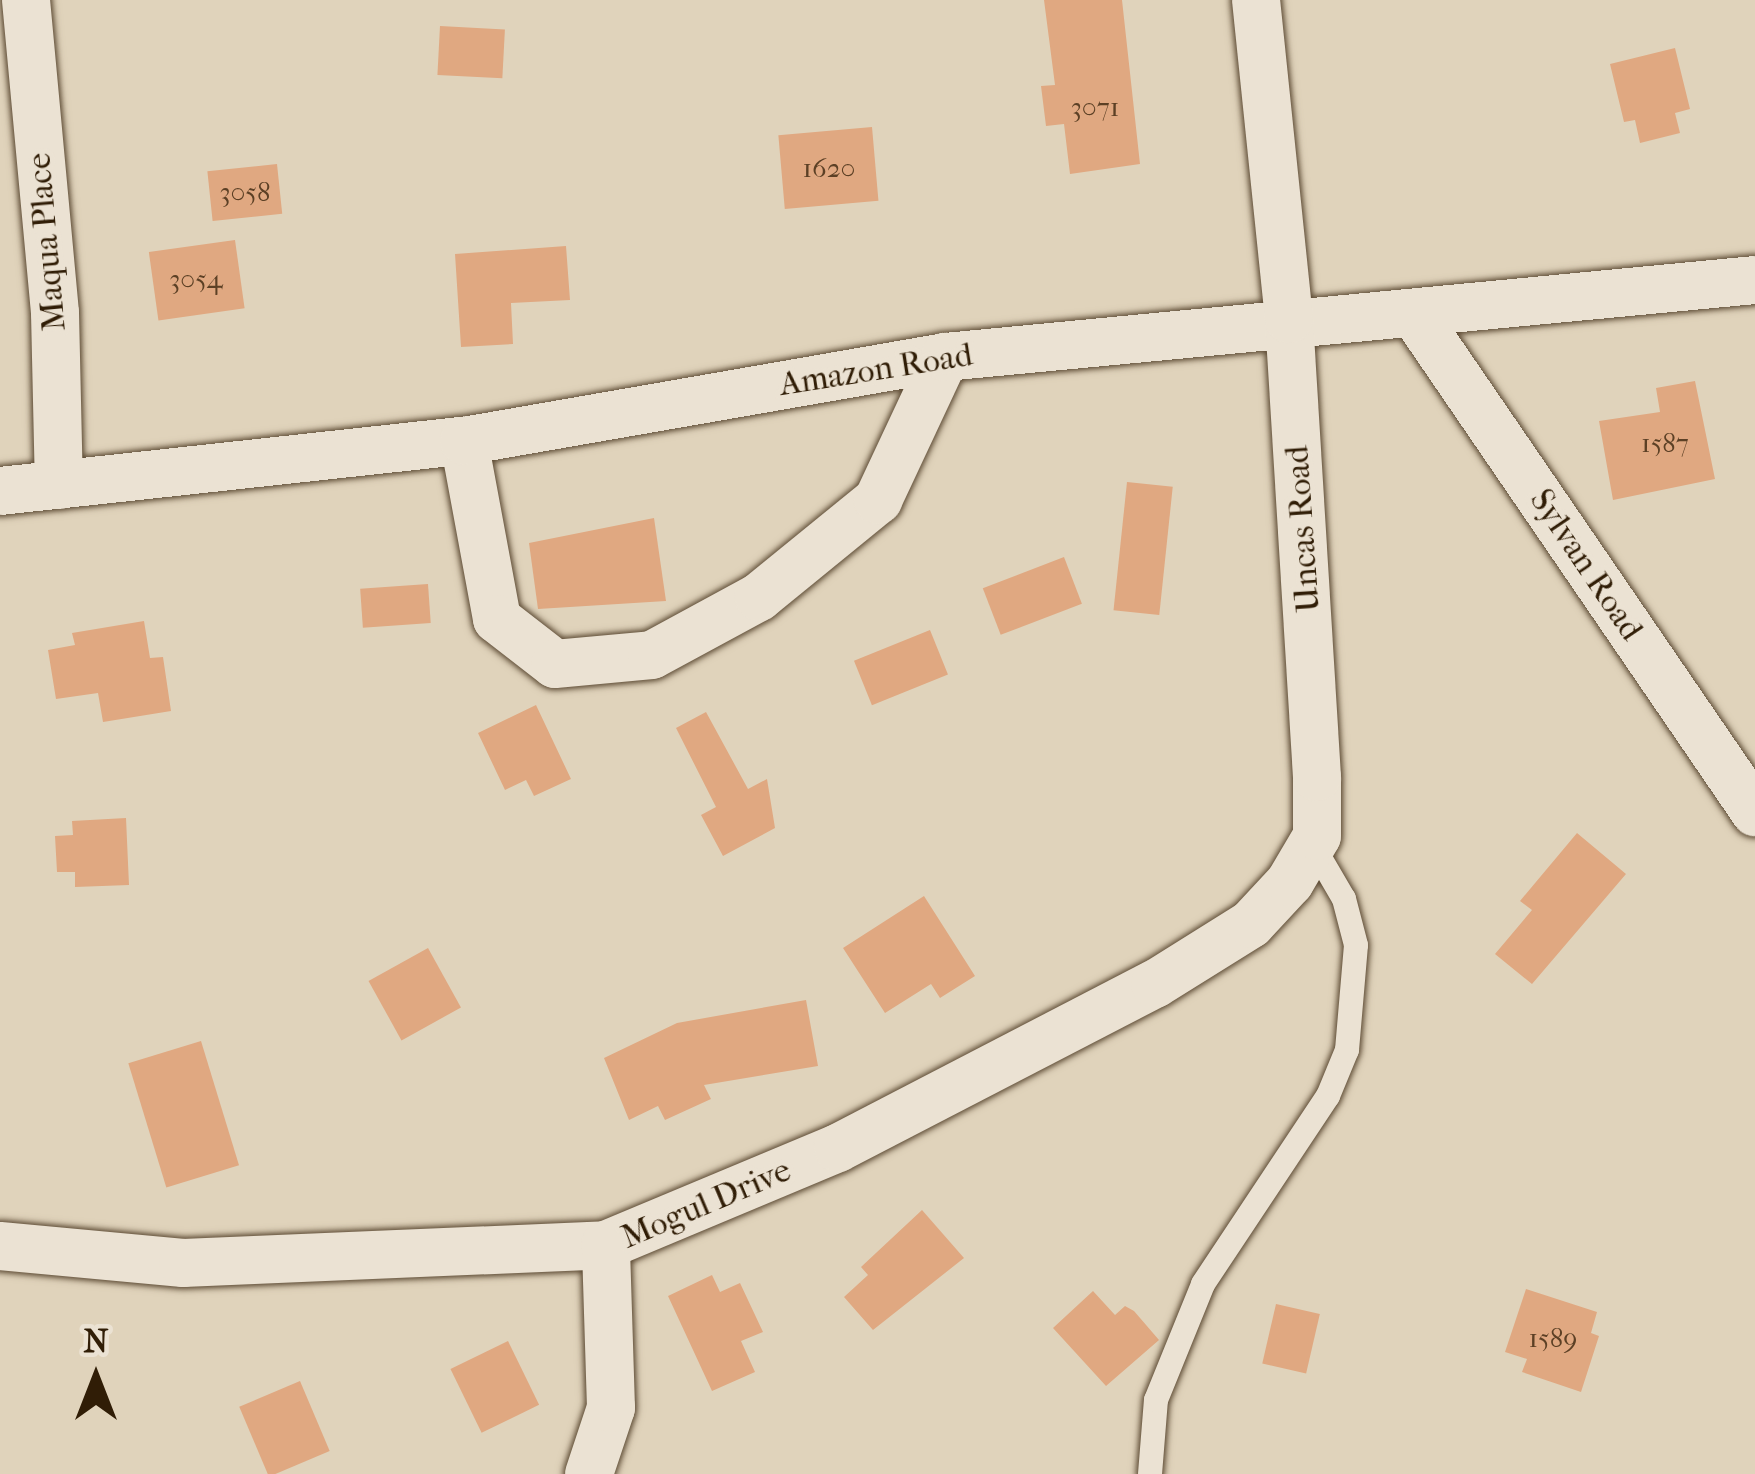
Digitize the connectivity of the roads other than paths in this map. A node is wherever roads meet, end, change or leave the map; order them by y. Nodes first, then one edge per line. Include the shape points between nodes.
1 (26, 0) edge
2 (1256, 0) edge
3 (1755, 280) edge
4 (1417, 318) junction
5 (1289, 319) junction
6 (945, 357) junction
7 (464, 441) junction
8 (59, 485) junction
9 (0, 491) edge
10 (1755, 812) edge
11 (1312, 844) junction
12 (606, 1245) junction
13 (0, 1246) edge
14 (590, 1474) edge
15 (1150, 1474) edge

1 - 8 street, Maqua Place via 55,313
2 - 5 street, Uncas Road
3 - 4 street, Amazon Road
4 - 5 street, Amazon Road
4 - 10 street, Sylvan Road
5 - 6 street, Amazon Road
5 - 11 street, Uncas Road via 1317,778
6 - 7 street, Amazon Road
6 - 7 street via 878,500 759,597 652,655 555,664 497,620
7 - 8 street, Amazon Road
8 - 9 street, Amazon Road
11 - 12 street, Mogul Drive via 1251,924 1155,985 838,1148
11 - 15 lane via 1344,899 1356,945 1347,1050 1328,1096 1204,1283 1156,1400
12 - 13 street, Mogul Drive via 183,1263
12 - 14 street via 610,1408

